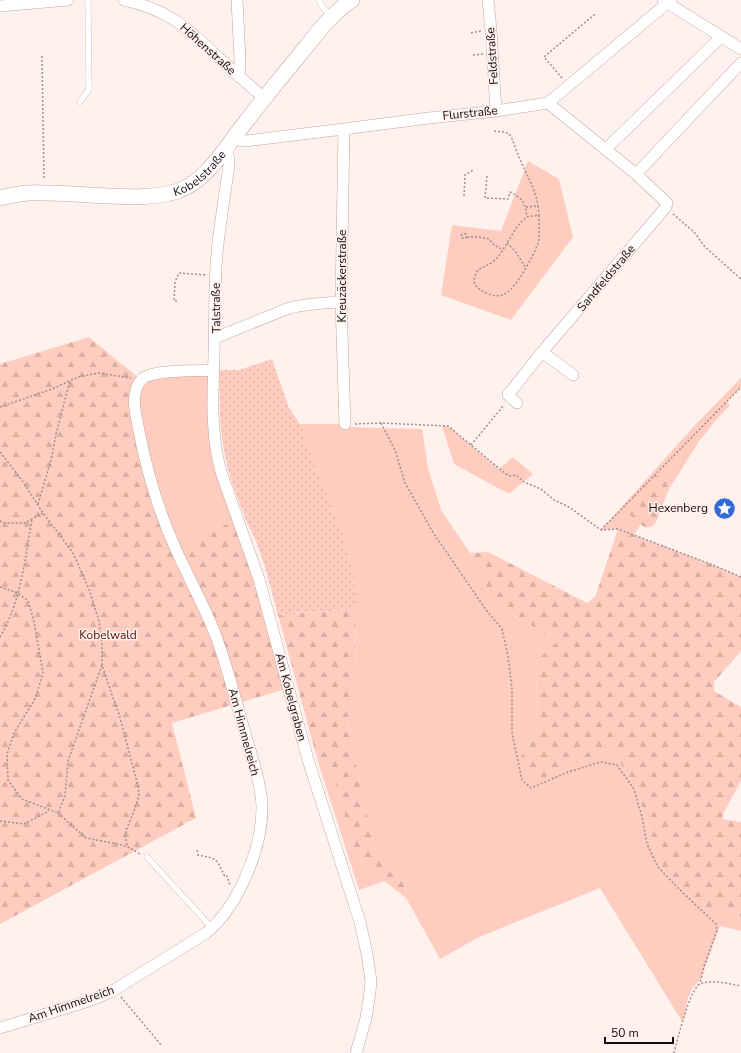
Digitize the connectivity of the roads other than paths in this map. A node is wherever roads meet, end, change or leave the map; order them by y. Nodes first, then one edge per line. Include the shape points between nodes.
1 (68, 0) edge
2 (88, 0) edge
3 (124, 0) edge
4 (237, 0) edge
5 (319, 0) edge
6 (352, 0) edge
7 (488, 0) edge
8 (667, 1) edge
9 (0, 6) edge
10 (332, 16) junction
11 (721, 37) junction
12 (741, 49) edge
13 (741, 63) edge
14 (239, 77) junction
15 (264, 98) junction
16 (80, 102) dead end
17 (548, 103) junction
18 (496, 112) junction
19 (344, 129) junction
20 (230, 143) junction
21 (606, 150) junction
22 (636, 174) junction
23 (0, 198) edge
24 (342, 302) junction
25 (215, 338) junction
26 (542, 352) junction
27 (214, 370) junction
28 (573, 376) dead end
29 (513, 400) road end
30 (345, 424) road end
31 (147, 858) road end
32 (212, 928) junction
33 (0, 1028) edge
34 (356, 1053) edge

1 - 9 street
2 - 16 lane via 89,89
3 - 14 street, Höhenstraße via 153,8 182,25
4 - 14 street
5 - 10 lane
6 - 10 street, Kobelstraße
7 - 18 street, Feldstraße
8 - 11 street
8 - 17 street
10 - 15 street, Kobelstraße
11 - 12 street
11 - 21 street
13 - 22 street
14 - 15 street, Höhenstraße
15 - 20 street, Kobelstraße
17 - 18 street, Flurstraße
17 - 21 street
18 - 19 street, Flurstraße
19 - 20 street, Flurstraße
19 - 24 street, Kreuzäckerstraße
20 - 23 street, Kobelstraße via 194,182 186,188 167,194 126,197 26,193
20 - 25 street, Talstraße via 218,249
21 - 22 street
22 - 26 street, Sandfeldstraße via 666,205
24 - 25 street, Talstraße via 289,308
24 - 30 street, Kreuzäckerstraße
25 - 27 street, Am Kobelgraben
26 - 28 street
26 - 29 street, Sandfeldstraße via 508,396
27 - 32 street, Am Himmelreich via 157,373 146,376 138,386 134,401 144,454 167,528 222,654 237,703 262,807 259,836 239,891
27 - 34 street, Am Kobelgraben via 214,424 219,466 259,579 308,760 360,922 367,954 370,992
31 - 32 lane
32 - 33 street, Am Himmelreich via 115,990

